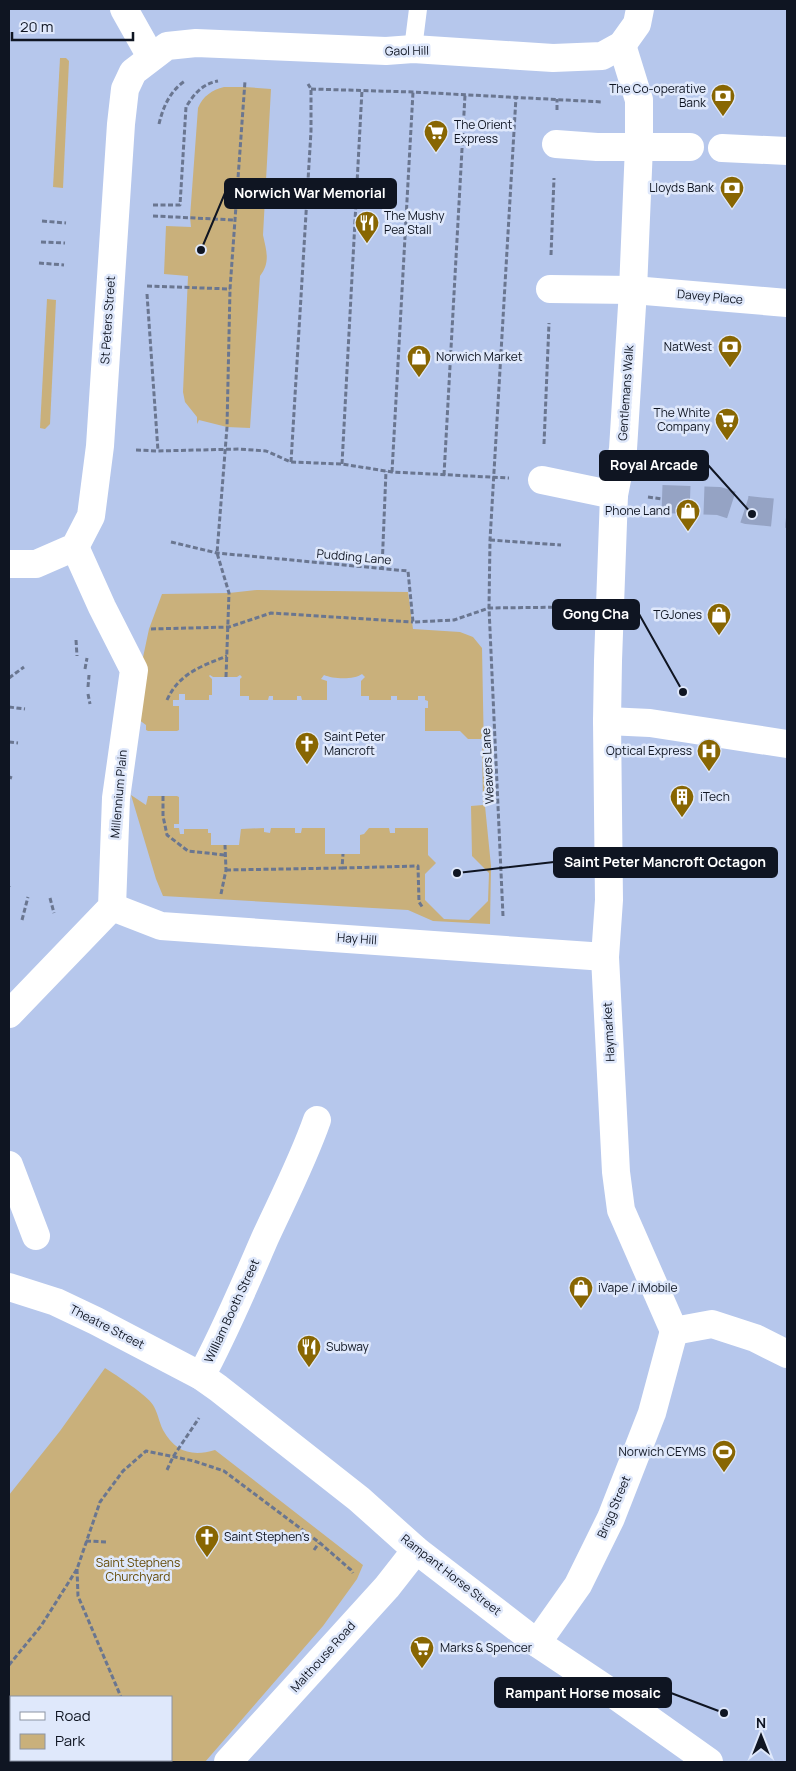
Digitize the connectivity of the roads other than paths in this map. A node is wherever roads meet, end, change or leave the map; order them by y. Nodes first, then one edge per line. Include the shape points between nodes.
1 (124, 9) edge
2 (418, 9) edge
3 (640, 9) edge
4 (622, 45) junction
5 (413, 49) junction
6 (151, 57) junction
7 (556, 144) dead end
8 (639, 146) junction
9 (690, 147) dead end
10 (722, 148) dead end
11 (787, 151) edge
12 (550, 289) dead end
13 (633, 290) junction
14 (787, 303) edge
15 (542, 480) dead end
16 (614, 495) junction
17 (75, 546) junction
18 (9, 564) edge
19 (607, 721) junction
20 (787, 744) edge
21 (112, 907) junction
22 (605, 957) junction
23 (9, 1014) edge
24 (314, 1130) dead end
25 (9, 1166) edge
26 (36, 1236) dead end
27 (9, 1287) edge
28 (674, 1331) junction
29 (787, 1354) edge
30 (210, 1382) junction
31 (416, 1550) junction
32 (537, 1643) junction
33 (228, 1762) edge
34 (710, 1762) edge

1 - 6 street
2 - 5 lane
3 - 4 street, Gaol Hill via 636,24
4 - 5 street, Gaol Hill via 602,56 553,58
4 - 8 street, Gentlemans Walk via 638,100
5 - 6 street, Gaol Hill via 386,52 196,43 167,46
6 - 17 street, St Peters Street via 132,72 125,89 100,446 92,516
7 - 8 street
8 - 9 street
8 - 13 street, Gentlemans Walk
10 - 11 street
12 - 13 street
13 - 14 street, Davey Place
13 - 16 street, Gentlemans Walk via 622,449
15 - 16 street
16 - 19 street, Gentlemans Walk
17 - 18 street via 36,564
17 - 21 street, Millennium Plain via 134,670 116,798
19 - 20 street via 650,723
19 - 22 street, Haymarket via 609,900
21 - 22 street, Hay Hill via 161,926
21 - 23 street
22 - 28 street, Haymarket via 616,1172 621,1210
24 - 30 street, William Booth Street via 272,1248 213,1354
25 - 26 street
27 - 30 street, Theatre Street via 56,1302
28 - 29 street via 712,1324 755,1338
28 - 32 street, Brigg Street via 652,1413 612,1518 578,1585
30 - 31 street, Rampant Horse Street via 360,1499
31 - 32 street, Rampant Horse Street
31 - 33 street, Malthouse Road
32 - 34 street, Rampant Horse Street

